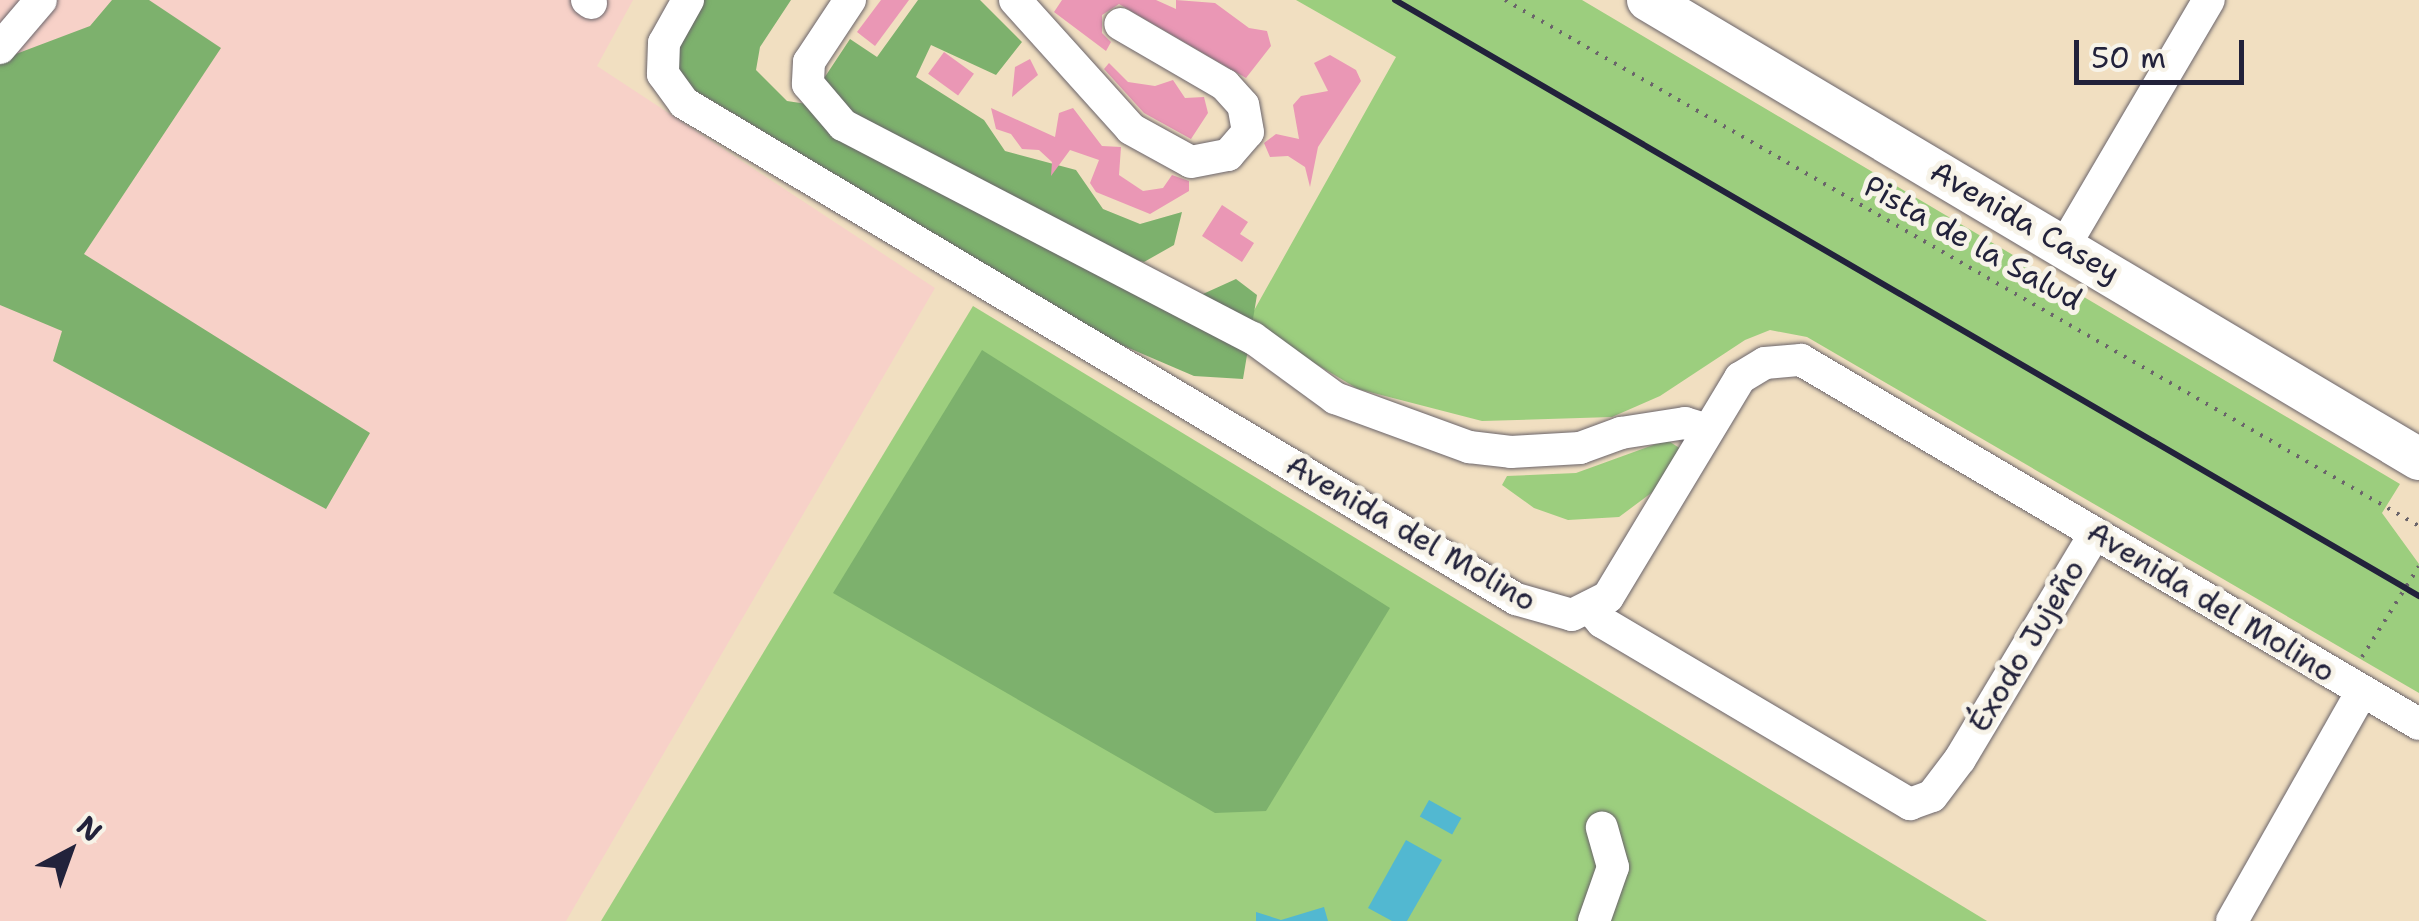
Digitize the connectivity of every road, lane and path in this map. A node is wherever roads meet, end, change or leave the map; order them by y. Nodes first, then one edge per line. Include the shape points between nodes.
1 (41, 0) edge
2 (688, 0) edge
3 (850, 0) edge
4 (1015, 0) edge
5 (1504, 0) edge
6 (2209, 0) edge
7 (1660, 3) edge
8 (1120, 24) dead end
9 (0, 48) edge
10 (2065, 245) junction
11 (1708, 430) junction
12 (2413, 449) edge
13 (2419, 526) edge
14 (2095, 534) junction
15 (2419, 566) edge
16 (1589, 606) junction
17 (2362, 692) junction
18 (2419, 724) edge
19 (1602, 828) dead end
20 (1594, 921) edge
21 (2232, 921) edge

1 - 9 street
2 - 16 street, Avenida del Molino via 664,43 663,74 684,103 1516,599 1572,615
3 - 11 street via 809,62 808,84 843,124 1253,338 1335,398 1469,448 1511,452 1580,448 1621,433 1685,423
4 - 8 street via 1130,129 1192,162 1228,155 1248,132 1244,105 1225,86
5 - 13 path, Pista de la Salud
6 - 10 street
7 - 10 main road, Avenida Casey
10 - 12 main road, Avenida Casey
11 - 14 street, Avenida del Molino via 1740,378 1766,363 1801,360
11 - 16 street, Avenida del Molino via 1608,598
14 - 16 street, Éxodo Jujeño via 1960,759 1932,796 1910,804 1602,622
14 - 17 street, Avenida del Molino
15 - 17 path via 2362,649
17 - 18 street, Avenida del Molino
17 - 21 street
19 - 20 street via 1614,867

